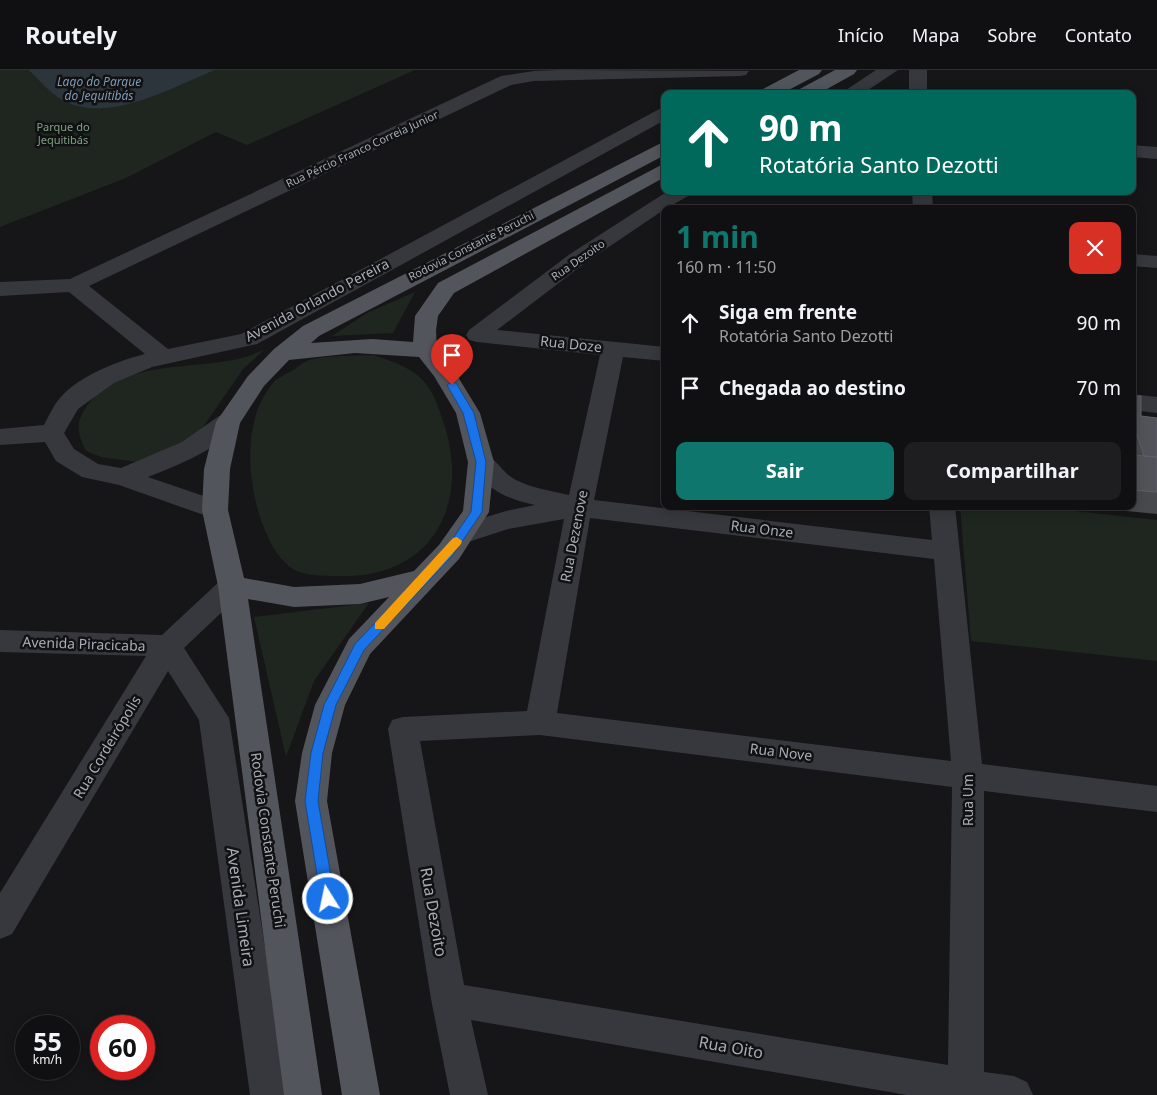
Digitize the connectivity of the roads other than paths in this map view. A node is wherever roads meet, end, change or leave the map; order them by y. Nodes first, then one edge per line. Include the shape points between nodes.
1 (813, 70) edge
2 (848, 70) edge
3 (889, 70) edge
4 (918, 70) edge
5 (742, 71) edge
6 (560, 73) edge
7 (707, 89) dead end
8 (775, 90) edge
9 (811, 90) edge
10 (856, 90) edge
11 (918, 90) edge
12 (661, 114) edge
13 (661, 148) edge
14 (1136, 151) edge
15 (1157, 153) edge
16 (661, 171) edge
17 (678, 195) edge
18 (666, 205) edge
19 (655, 214) edge
20 (1136, 260) edge
21 (1157, 262) edge
22 (74, 285) junction
23 (0, 290) edge
24 (477, 335) joint
25 (612, 349) junction
26 (426, 351) junction
27 (282, 354) junction
28 (661, 354) edge
29 (162, 356) junction
30 (1136, 402) edge
31 (1157, 405) edge
32 (228, 422) junction
33 (52, 433) junction
34 (0, 437) edge
35 (481, 462) junction
36 (123, 477) junction
37 (579, 507) junction
38 (215, 510) junction
39 (942, 510) edge
40 (462, 534) junction
41 (946, 551) junction
42 (424, 579) junction
43 (232, 586) junction
44 (0, 641) edge
45 (168, 646) junction
46 (540, 723) junction
47 (403, 729) joint
48 (968, 774) junction
49 (1157, 799) edge
50 (0, 923) edge
51 (449, 999) junction
52 (966, 1091) edge
53 (269, 1095) edge
54 (303, 1095) edge
55 (361, 1095) edge
56 (469, 1095) edge
57 (1014, 1095) edge

1 - 8 main road
2 - 9 main road
3 - 10 street
4 - 11 street
5 - 6 street, Rua Pércio Franco Correia Junior
5 - 7 street
6 - 22 street, Rua Pércio Franco Correia Junior via 507,80
12 - 29 street, Avenida Orlando Pereira via 249,339 208,350
13 - 27 main road, Rodovia Constante Peruchi via 311,331
14 - 15 street
16 - 26 main road, Rodovia Constante Peruchi via 446,288 426,314 423,329
17 - 18 street, Rua Dezoito
19 - 24 street, Rua Dezoito via 508,310
20 - 21 street
22 - 23 street, Rua Pércio Franco Correia Junior
22 - 29 street
24 - 25 street, Rua Doze
25 - 28 street, Rua Doze
25 - 37 street, Rua Dezenove
26 - 27 main road via 398,346 361,346 324,347
26 - 35 main road via 444,372 468,413
27 - 32 main road, Rodovia Constante Peruchi via 256,381
29 - 33 street, Avenida Orlando Pereira via 134,363 105,376 69,403
30 - 31 street
32 - 36 street via 185,452
32 - 38 main road, Rodovia Constante Peruchi via 217,469
33 - 34 street
33 - 36 street via 64,455 92,471
35 - 37 street via 505,486
35 - 40 main road via 476,512
36 - 38 street
37 - 40 street via 506,520
37 - 41 street, Rua Onze
37 - 46 street, Rua Dezenove
38 - 43 main road, Rodovia Constante Peruchi
39 - 41 street, Rua Um
40 - 42 main road
41 - 48 street, Rua Um
42 - 43 main road via 360,594 294,597
42 - 55 main road via 359,647 330,705 317,753 311,801
43 - 45 street, Rua Cordeirópolis
43 - 54 main road, Rodovia Constante Peruchi
44 - 45 street, Avenida Piracicaba
45 - 50 street, Rua Cordeirópolis
45 - 53 street, Avenida Limeira via 214,718
46 - 47 street, Rua Nove
46 - 48 street, Rua Nove
47 - 51 street, Rua Dezoito
48 - 49 street, Rua Nove
48 - 52 street, Rua Um
51 - 52 street, Rua Oito
51 - 56 street, Rua Dezoito
52 - 57 street, Rua Oito

